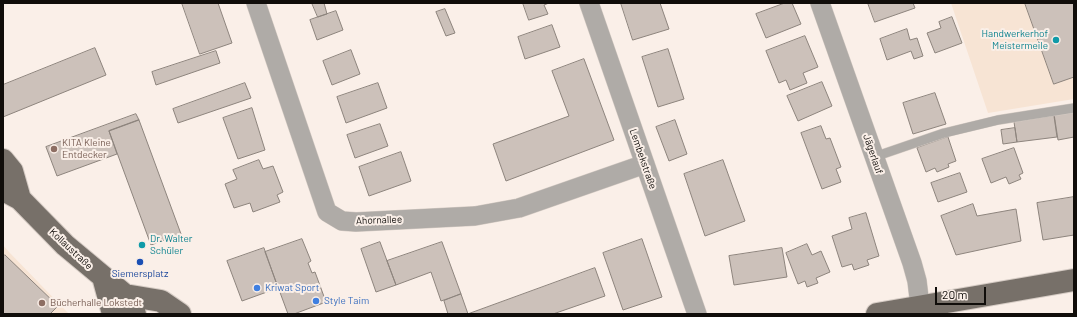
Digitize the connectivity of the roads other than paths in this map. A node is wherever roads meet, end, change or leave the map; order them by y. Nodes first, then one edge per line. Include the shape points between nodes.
1 (256, 3) edge
2 (589, 3) edge
3 (820, 3) edge
4 (1074, 108) edge
5 (874, 157) junction
6 (3, 160) edge
7 (645, 164) junction
8 (12, 195) edge
9 (103, 277) junction
10 (1074, 280) edge
11 (125, 295) junction
12 (920, 306) junction
13 (114, 314) edge
14 (135, 314) edge
15 (180, 314) edge
16 (697, 314) edge
17 (877, 314) edge

1 - 7 street, Ahornallee via 327,212 342,221 475,216 520,208
2 - 7 street, Lembekstraße
3 - 5 street, Jägerlauf
4 - 5 lane via 998,120 944,133
5 - 12 street, Jägerlauf via 912,263
6 - 8 main road, Kollaustraße via 12,171
7 - 16 street, Lembekstraße
8 - 9 main road, Kollaustraße
9 - 11 main road, Kollaustraße
9 - 13 main road
10 - 12 main road
11 - 14 main road, Kollaustraße
11 - 15 main road, Kollaustraße via 161,302
12 - 17 main road

